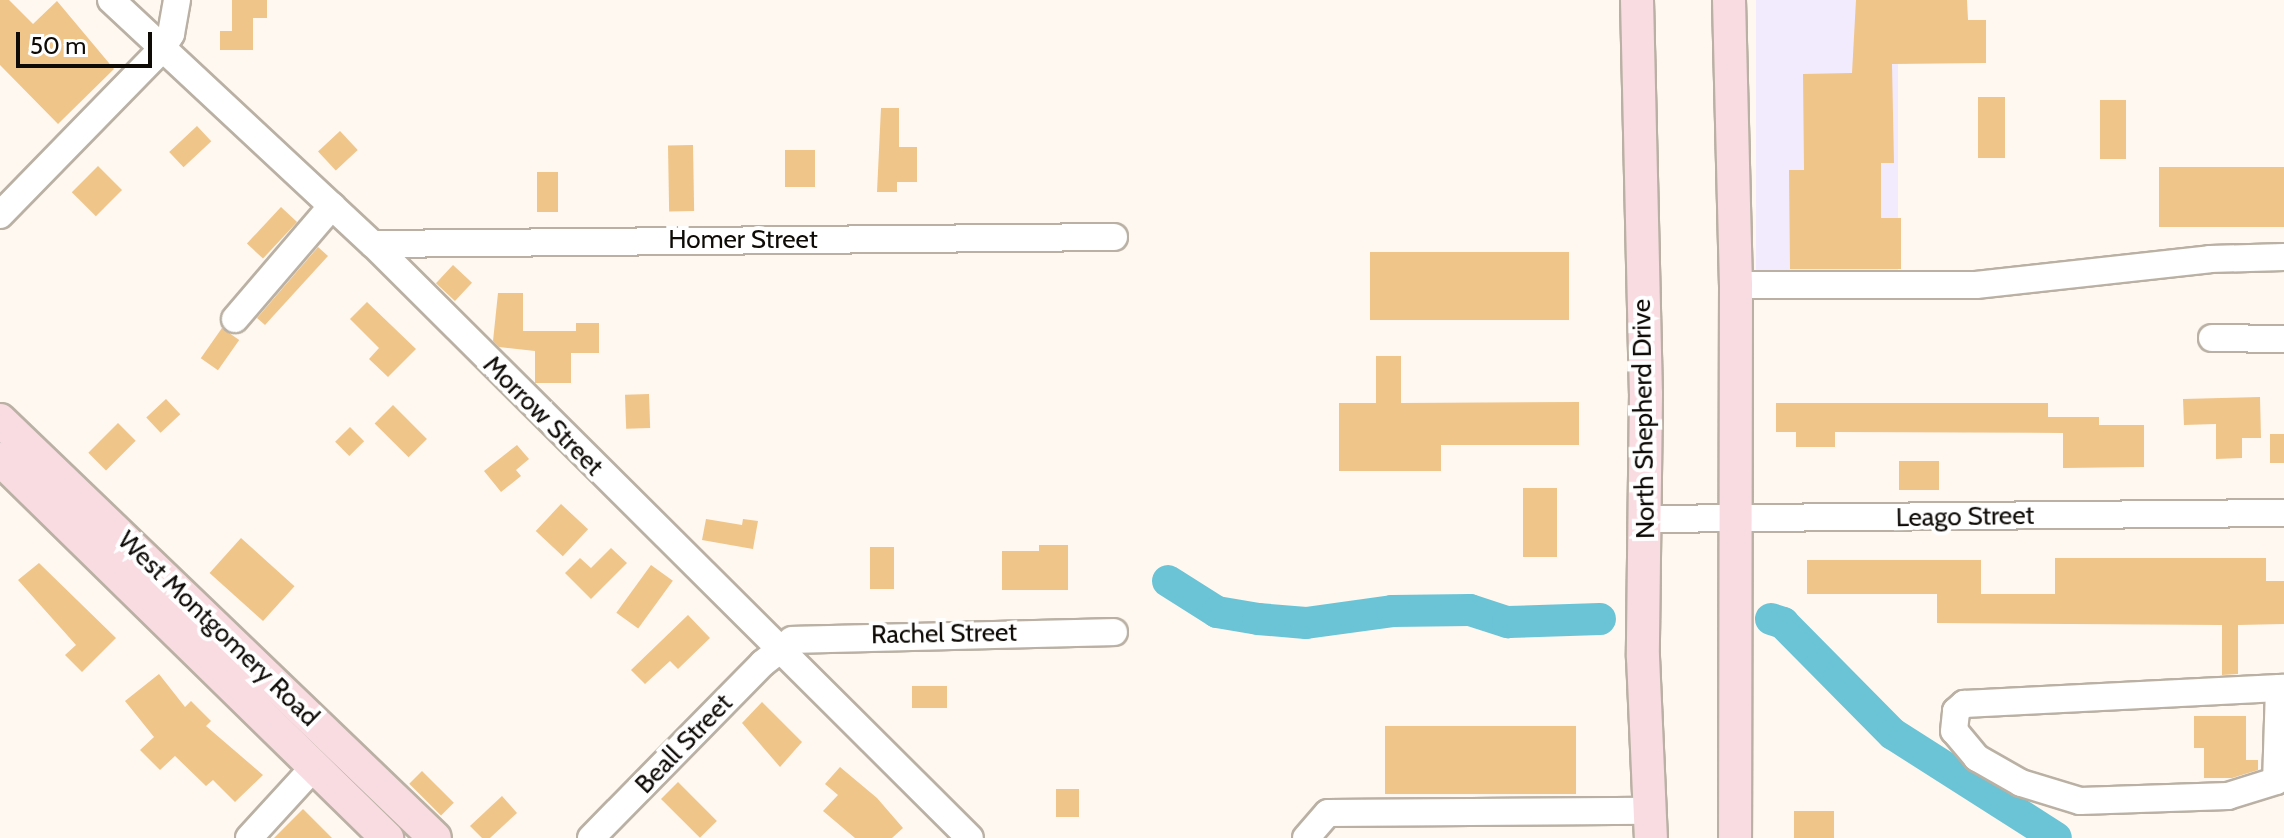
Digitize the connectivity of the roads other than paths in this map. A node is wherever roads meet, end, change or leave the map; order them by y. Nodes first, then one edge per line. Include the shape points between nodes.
1 (111, 0) edge
2 (177, 0) edge
3 (1637, 0) edge
4 (1729, 0) edge
5 (161, 50) junction
6 (332, 206) junction
7 (0, 215) edge
8 (1114, 237) dead end
9 (373, 244) junction
10 (2284, 257) edge
11 (1736, 285) junction
12 (235, 319) dead end
13 (2212, 338) dead end
14 (2284, 339) edge
15 (0, 420) edge
16 (0, 459) edge
17 (2284, 513) edge
18 (83, 518) junction
19 (1646, 519) junction
20 (1734, 519) junction
21 (1114, 632) dead end
22 (778, 650) junction
23 (2282, 688) edge
24 (275, 705) junction
25 (315, 766) junction
26 (1651, 825) edge
27 (376, 834) edge
28 (249, 838) edge
29 (435, 838) edge
30 (591, 838) edge
31 (970, 838) edge
32 (1306, 838) edge
33 (1735, 838) edge

1 - 5 street, Morrow Street
2 - 5 street via 171,34
3 - 19 main road, North Shepherd Drive
4 - 11 main road
5 - 6 street, Morrow Street
5 - 7 street
6 - 9 street, Morrow Street
6 - 12 street
8 - 9 street, Homer Street
9 - 22 street, Morrow Street
10 - 11 street via 2196,260 1976,285
11 - 20 main road
13 - 14 street
15 - 18 main road, West Montgomery Road
16 - 18 main road, West Montgomery Road
17 - 20 street, Leago Street
18 - 24 main road, West Montgomery Road
19 - 20 street, Leago Street
19 - 26 main road, North Shepherd Drive via 1643,657
20 - 33 main road
21 - 22 street, Rachel Street via 834,635 792,640
22 - 30 street, Beall Street
22 - 31 street, Morrow Street
23 - 23 street via 1964,704 1956,711 1954,731 1977,758 2021,783 2080,801 2228,796 2276,781
24 - 25 main road, West Montgomery Road
24 - 29 main road, West Montgomery Road
25 - 27 main road, West Montgomery Road
25 - 28 street
26 - 32 street via 1328,813

